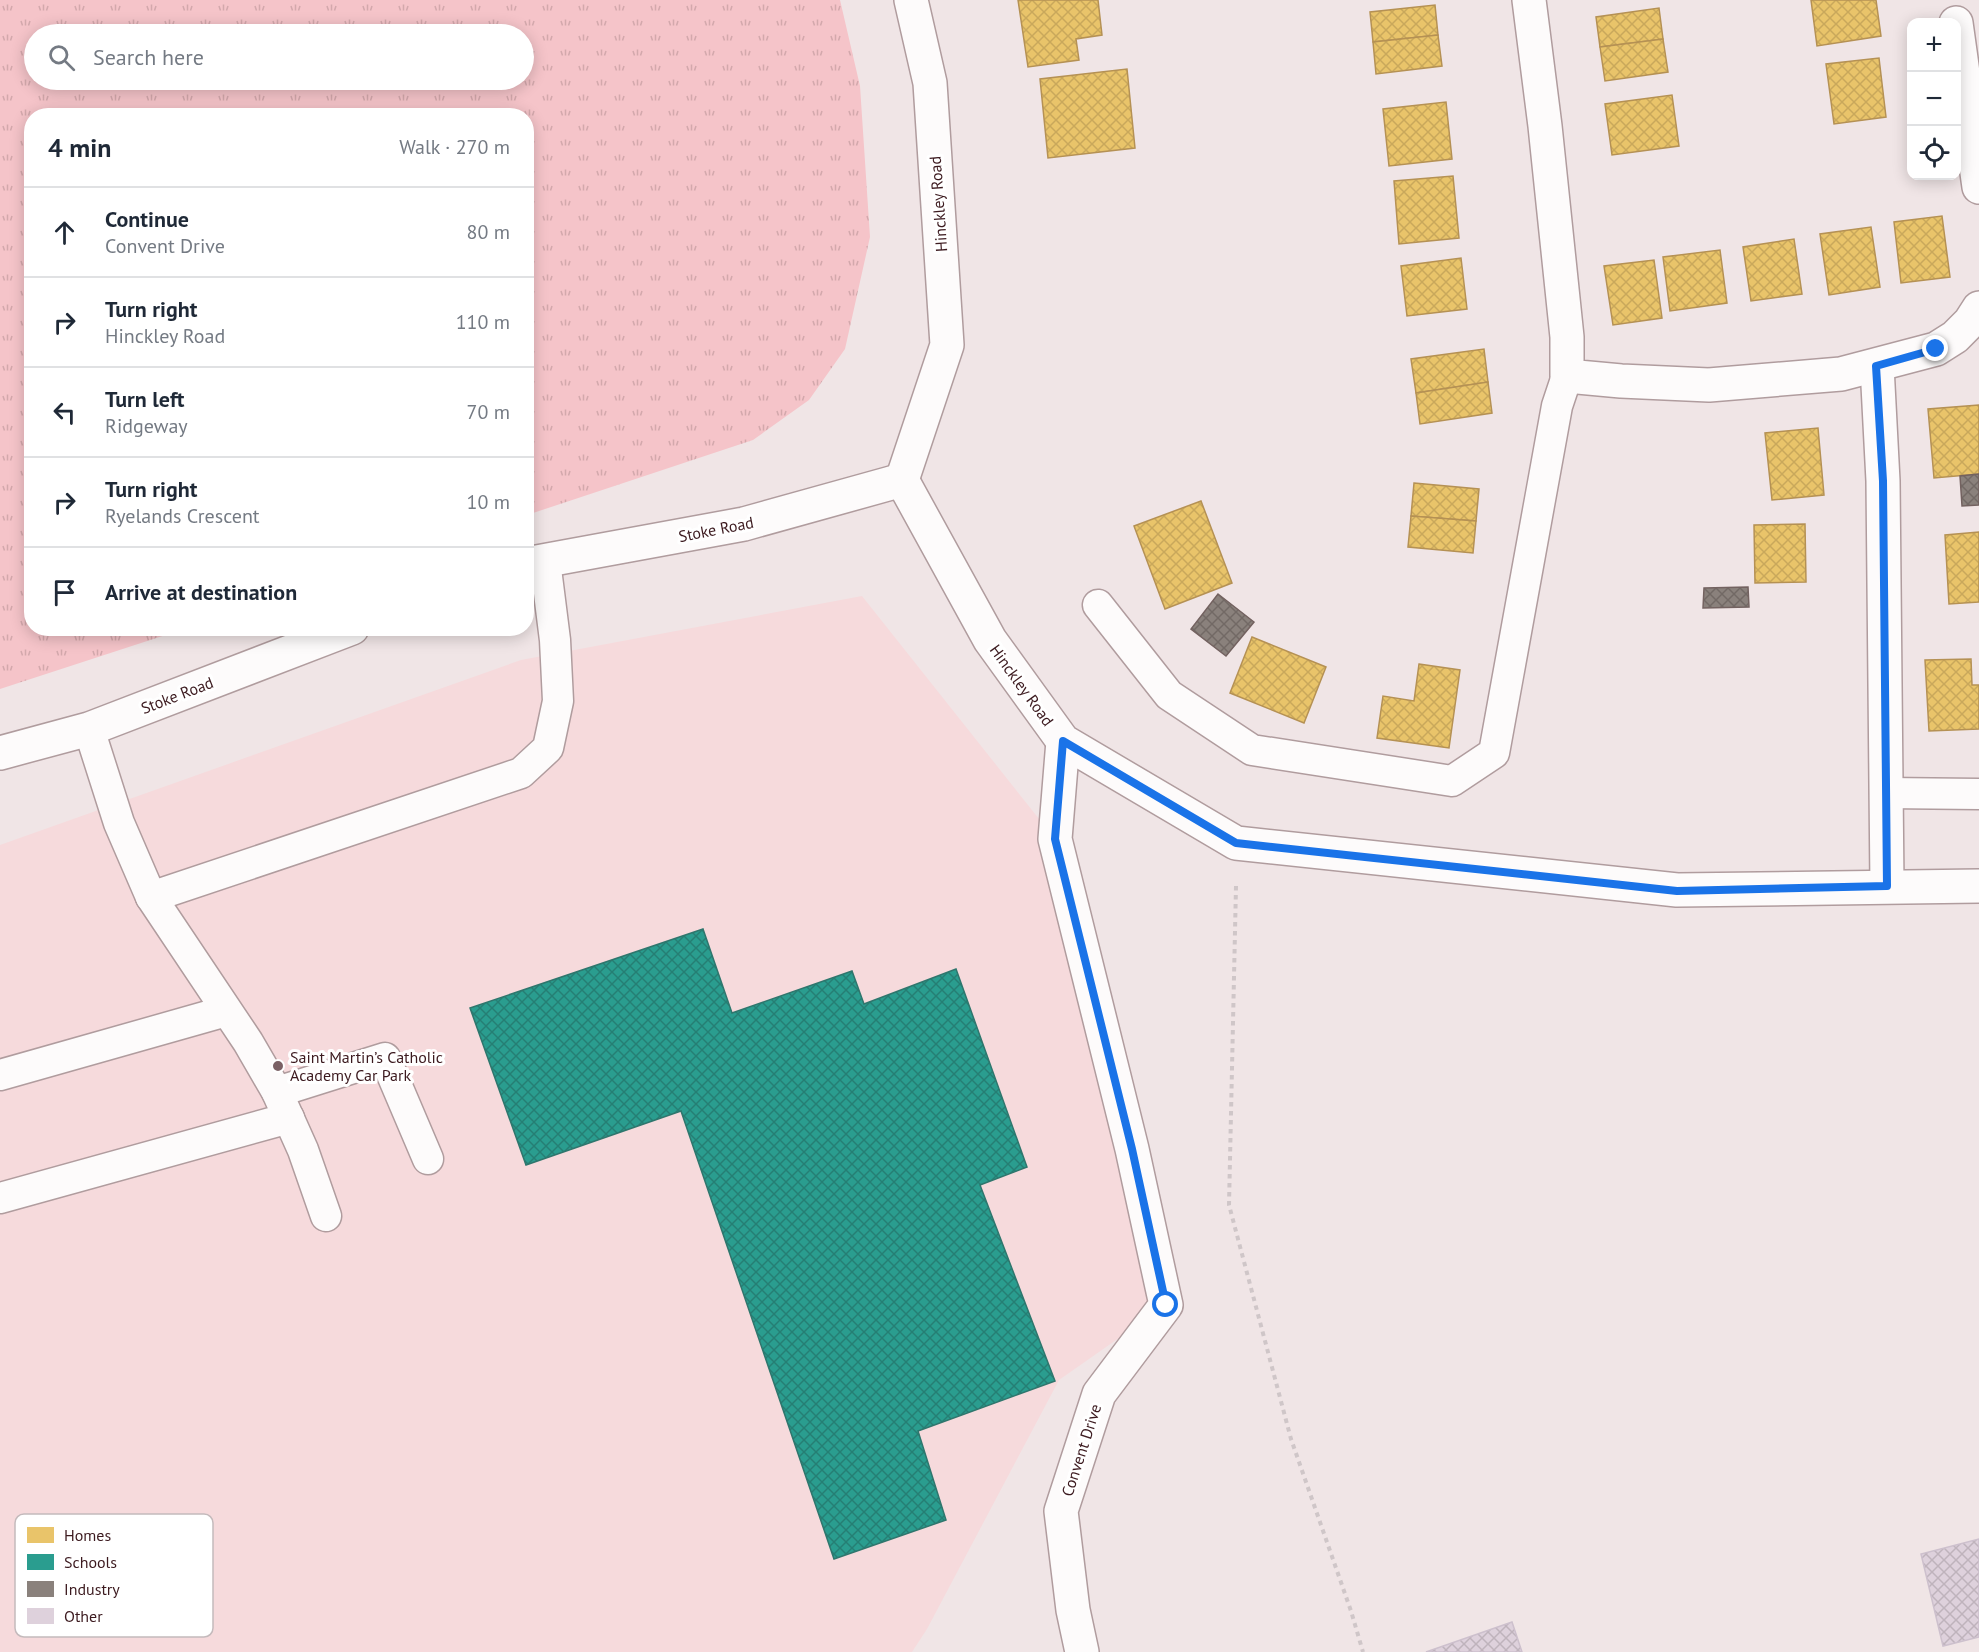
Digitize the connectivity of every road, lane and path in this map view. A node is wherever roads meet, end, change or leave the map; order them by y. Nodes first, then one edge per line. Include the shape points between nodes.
1 (911, 0) edge
2 (1529, 0) edge
3 (1953, 0) edge
4 (1955, 18) edge
5 (1961, 59) edge
6 (1979, 187) edge
7 (1976, 319) edge
8 (1876, 366) junction
9 (1566, 376) junction
10 (902, 480) junction
11 (536, 562) edge
12 (1098, 605) dead end
13 (331, 636) edge
14 (89, 729) junction
15 (1063, 741) junction
16 (0, 753) edge
17 (1886, 793) junction
18 (1979, 794) edge
19 (1236, 843) junction
20 (1887, 886) junction
21 (1979, 886) edge
22 (151, 897) junction
23 (226, 1011) junction
24 (0, 1075) edge
25 (283, 1105) junction
26 (428, 1159) dead end
27 (0, 1198) edge
28 (326, 1216) dead end
29 (1082, 1652) edge
30 (1363, 1652) edge

1 - 10 street, Hinckley Road via 931,90 947,345
2 - 9 street via 1566,326
3 - 4 street
5 - 6 street
7 - 8 street via 1936,349
8 - 9 street via 1840,374 1709,386
8 - 17 street via 1883,481
9 - 12 lane via 1557,406 1494,753 1452,781 1252,750 1169,695
10 - 11 street, Stoke Road via 744,524
10 - 15 street, Hinckley Road via 990,640
11 - 22 lane via 555,640 558,701 548,748 521,773
13 - 14 street, Stoke Road
14 - 16 street, Stoke Road
14 - 22 lane via 119,823
15 - 19 street, Hinckley Road
15 - 29 street, Convent Drive via 1055,839 1132,1149 1166,1305 1099,1394 1061,1510
17 - 18 lane
17 - 20 street
19 - 20 street, Hinckley Road via 1677,891
19 - 30 path via 1229,1205 1291,1439
20 - 21 street, Hinckley Road
22 - 23 lane
23 - 24 lane
23 - 25 lane
25 - 26 lane via 385,1058
25 - 27 lane
25 - 28 lane

